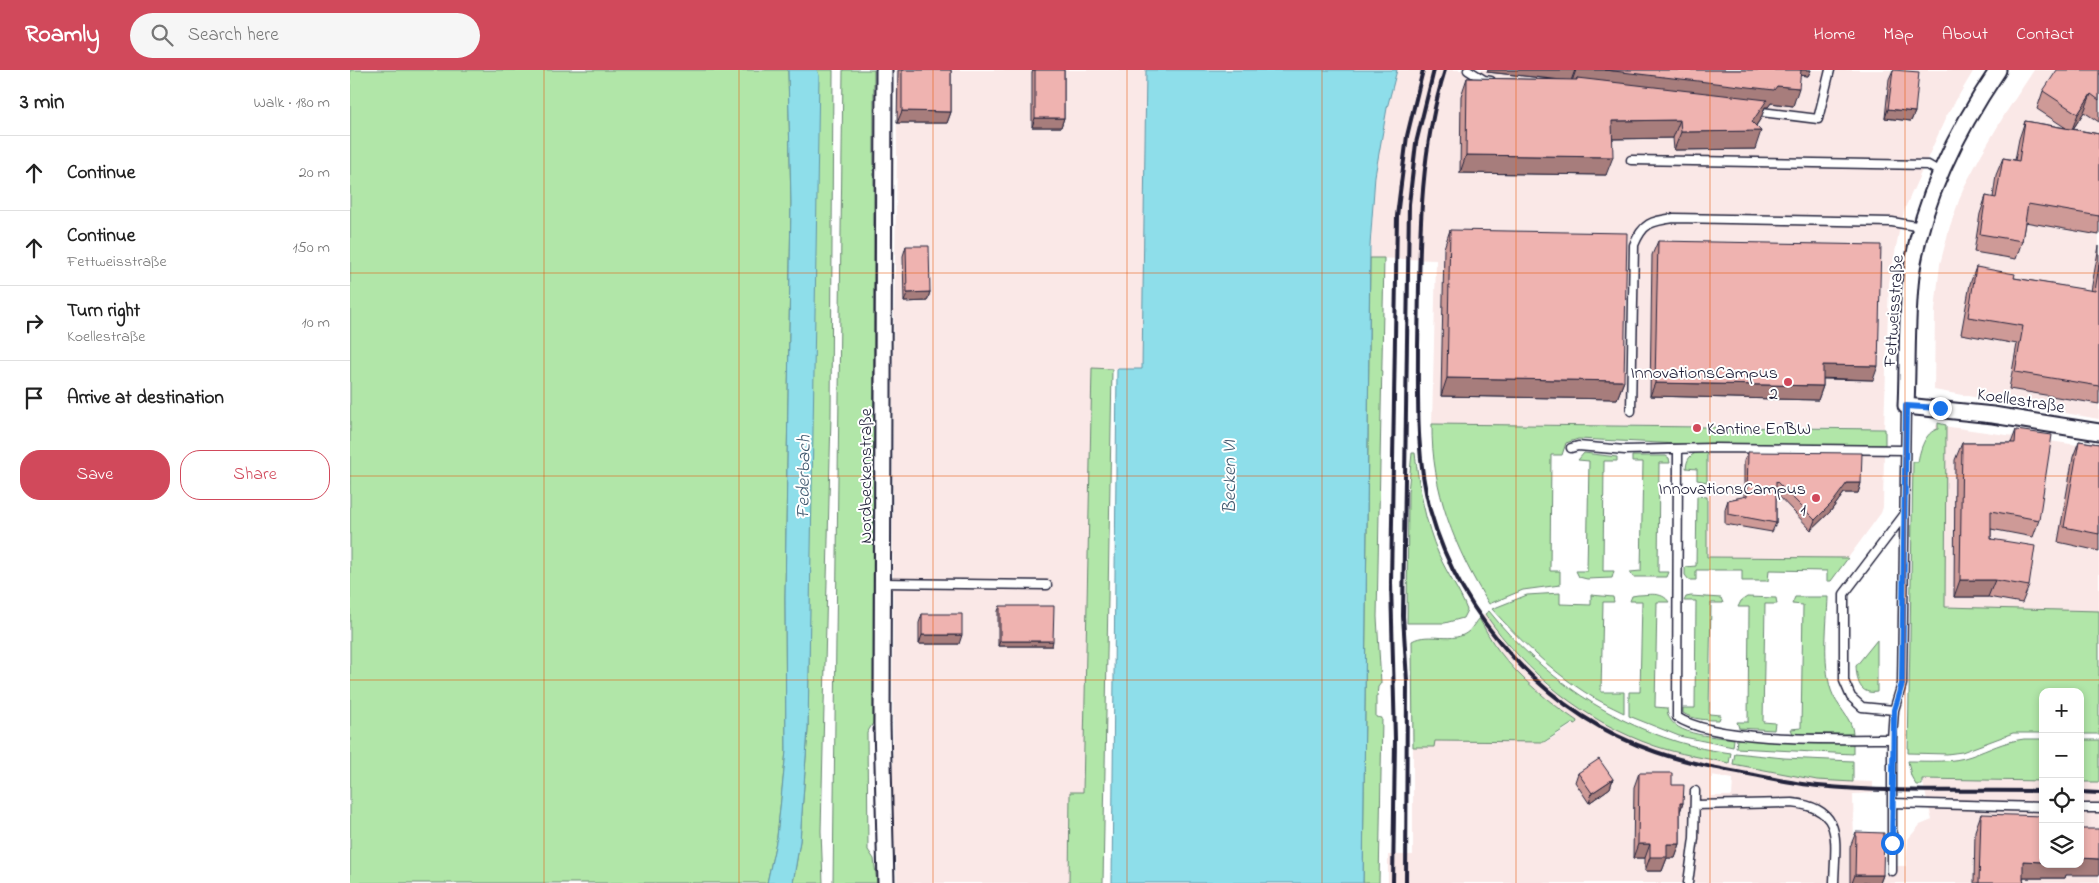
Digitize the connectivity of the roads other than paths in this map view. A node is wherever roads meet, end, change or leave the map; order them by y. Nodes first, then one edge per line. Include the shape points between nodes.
1 (884, 70) edge
2 (1468, 70) edge
3 (1830, 70) edge
4 (1995, 71) edge
5 (1504, 82) edge
6 (1740, 110) edge
7 (1631, 160) dead end
8 (1940, 172) junction
9 (1922, 227) junction
10 (1906, 406) junction
11 (1630, 411) dead end
12 (2099, 432) edge
13 (1571, 448) dead end
14 (1678, 449) junction
15 (1905, 450) junction
16 (1904, 514) junction
17 (883, 583) junction
18 (1047, 585) dead end
19 (1894, 710) junction
20 (1892, 739) junction
21 (1695, 791) dead end
22 (1892, 803) junction
23 (1695, 804) junction
24 (2039, 807) edge
25 (2084, 808) edge
26 (2099, 808) edge
27 (1892, 871) dead end
28 (886, 883) edge
29 (1688, 883) edge
30 (1834, 883) edge

1 - 17 street, Nordbeckenstraße
2 - 5 lane via 1484,80
3 - 6 lane via 1818,119
4 - 8 street, Fettweisstraße
7 - 8 lane via 1928,165
8 - 9 street, Fettweisstraße
9 - 10 street, Fettweisstraße via 1912,276
9 - 11 lane via 1882,222 1674,218 1651,221 1640,232 1634,245
10 - 12 street, Koellestraße via 1993,414
10 - 15 lane, Fettweisstraße
13 - 14 lane
14 - 15 lane
14 - 20 lane via 1677,717 1686,723 1730,733
15 - 16 lane, Fettweisstraße
16 - 19 lane, Fettweisstraße via 1902,684
16 - 19 lane via 1844,594 1844,681 1850,697 1862,707
17 - 18 lane
17 - 28 street, Nordbeckenstraße
19 - 20 lane, Fettweisstraße
20 - 22 lane, Fettweisstraße
21 - 23 lane
22 - 24 lane
22 - 27 lane, Fettweisstraße
23 - 29 lane
23 - 30 lane via 1792,803 1820,809 1828,816 1835,840
25 - 26 lane

